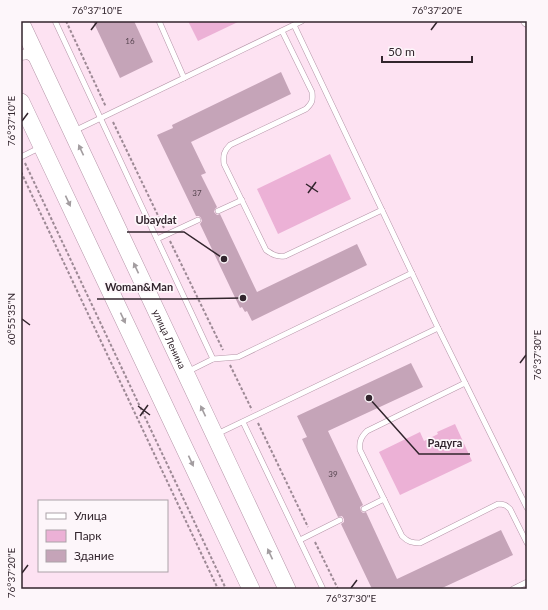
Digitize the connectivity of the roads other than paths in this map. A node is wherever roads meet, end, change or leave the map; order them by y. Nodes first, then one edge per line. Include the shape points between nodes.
1 (55, 21) edge
2 (159, 21) edge
3 (302, 21) edge
4 (23, 24) edge
5 (294, 25) junction
6 (282, 31) junction
7 (21, 55) edge
8 (38, 60) junction
9 (184, 78) junction
10 (21, 102) edge
11 (100, 118) junction
12 (72, 131) junction
13 (42, 146) junction
14 (21, 157) edge
15 (242, 200) junction
16 (382, 210) junction
17 (218, 211) dead end
18 (198, 220) dead end
19 (157, 239) junction
20 (412, 273) junction
21 (438, 328) junction
22 (213, 359) junction
23 (185, 372) junction
24 (465, 383) junction
25 (243, 422) junction
26 (214, 436) junction
27 (384, 499) junction
28 (527, 508) edge
29 (364, 509) dead end
30 (340, 520) dead end
31 (300, 540) junction
32 (527, 543) edge
33 (527, 582) edge
34 (251, 589) edge
35 (287, 589) edge
36 (323, 589) edge
37 (513, 589) edge

1 - 11 lane
2 - 9 lane
3 - 5 lane
4 - 8 main road, улица Ленина
5 - 6 lane
5 - 16 lane
6 - 9 lane
6 - 15 lane via 313,99 306,108 230,145 225,151 224,164
7 - 8 street via 28,54
8 - 12 main road, улица Ленина
9 - 11 lane
10 - 13 main road
11 - 12 lane
11 - 19 lane
23 -> 12 main road, улица Ленина
13 - 14 lane
13 -> 34 main road
15 - 16 lane via 266,250 278,257
15 - 17 lane
16 - 20 lane
18 - 19 lane
19 - 22 lane
20 - 21 lane
20 - 22 lane via 238,357
21 - 24 lane
21 - 25 lane
22 - 23 lane
26 -> 23 main road, улица Ленина
24 - 27 lane via 367,431 361,437 360,450
24 - 28 lane
25 - 26 lane
25 - 31 lane
35 -> 26 main road, улица Ленина
27 - 29 lane
27 - 32 lane via 402,536 413,543 420,543 498,504 503,504 510,509
30 - 31 lane
31 - 36 lane
33 - 37 lane

